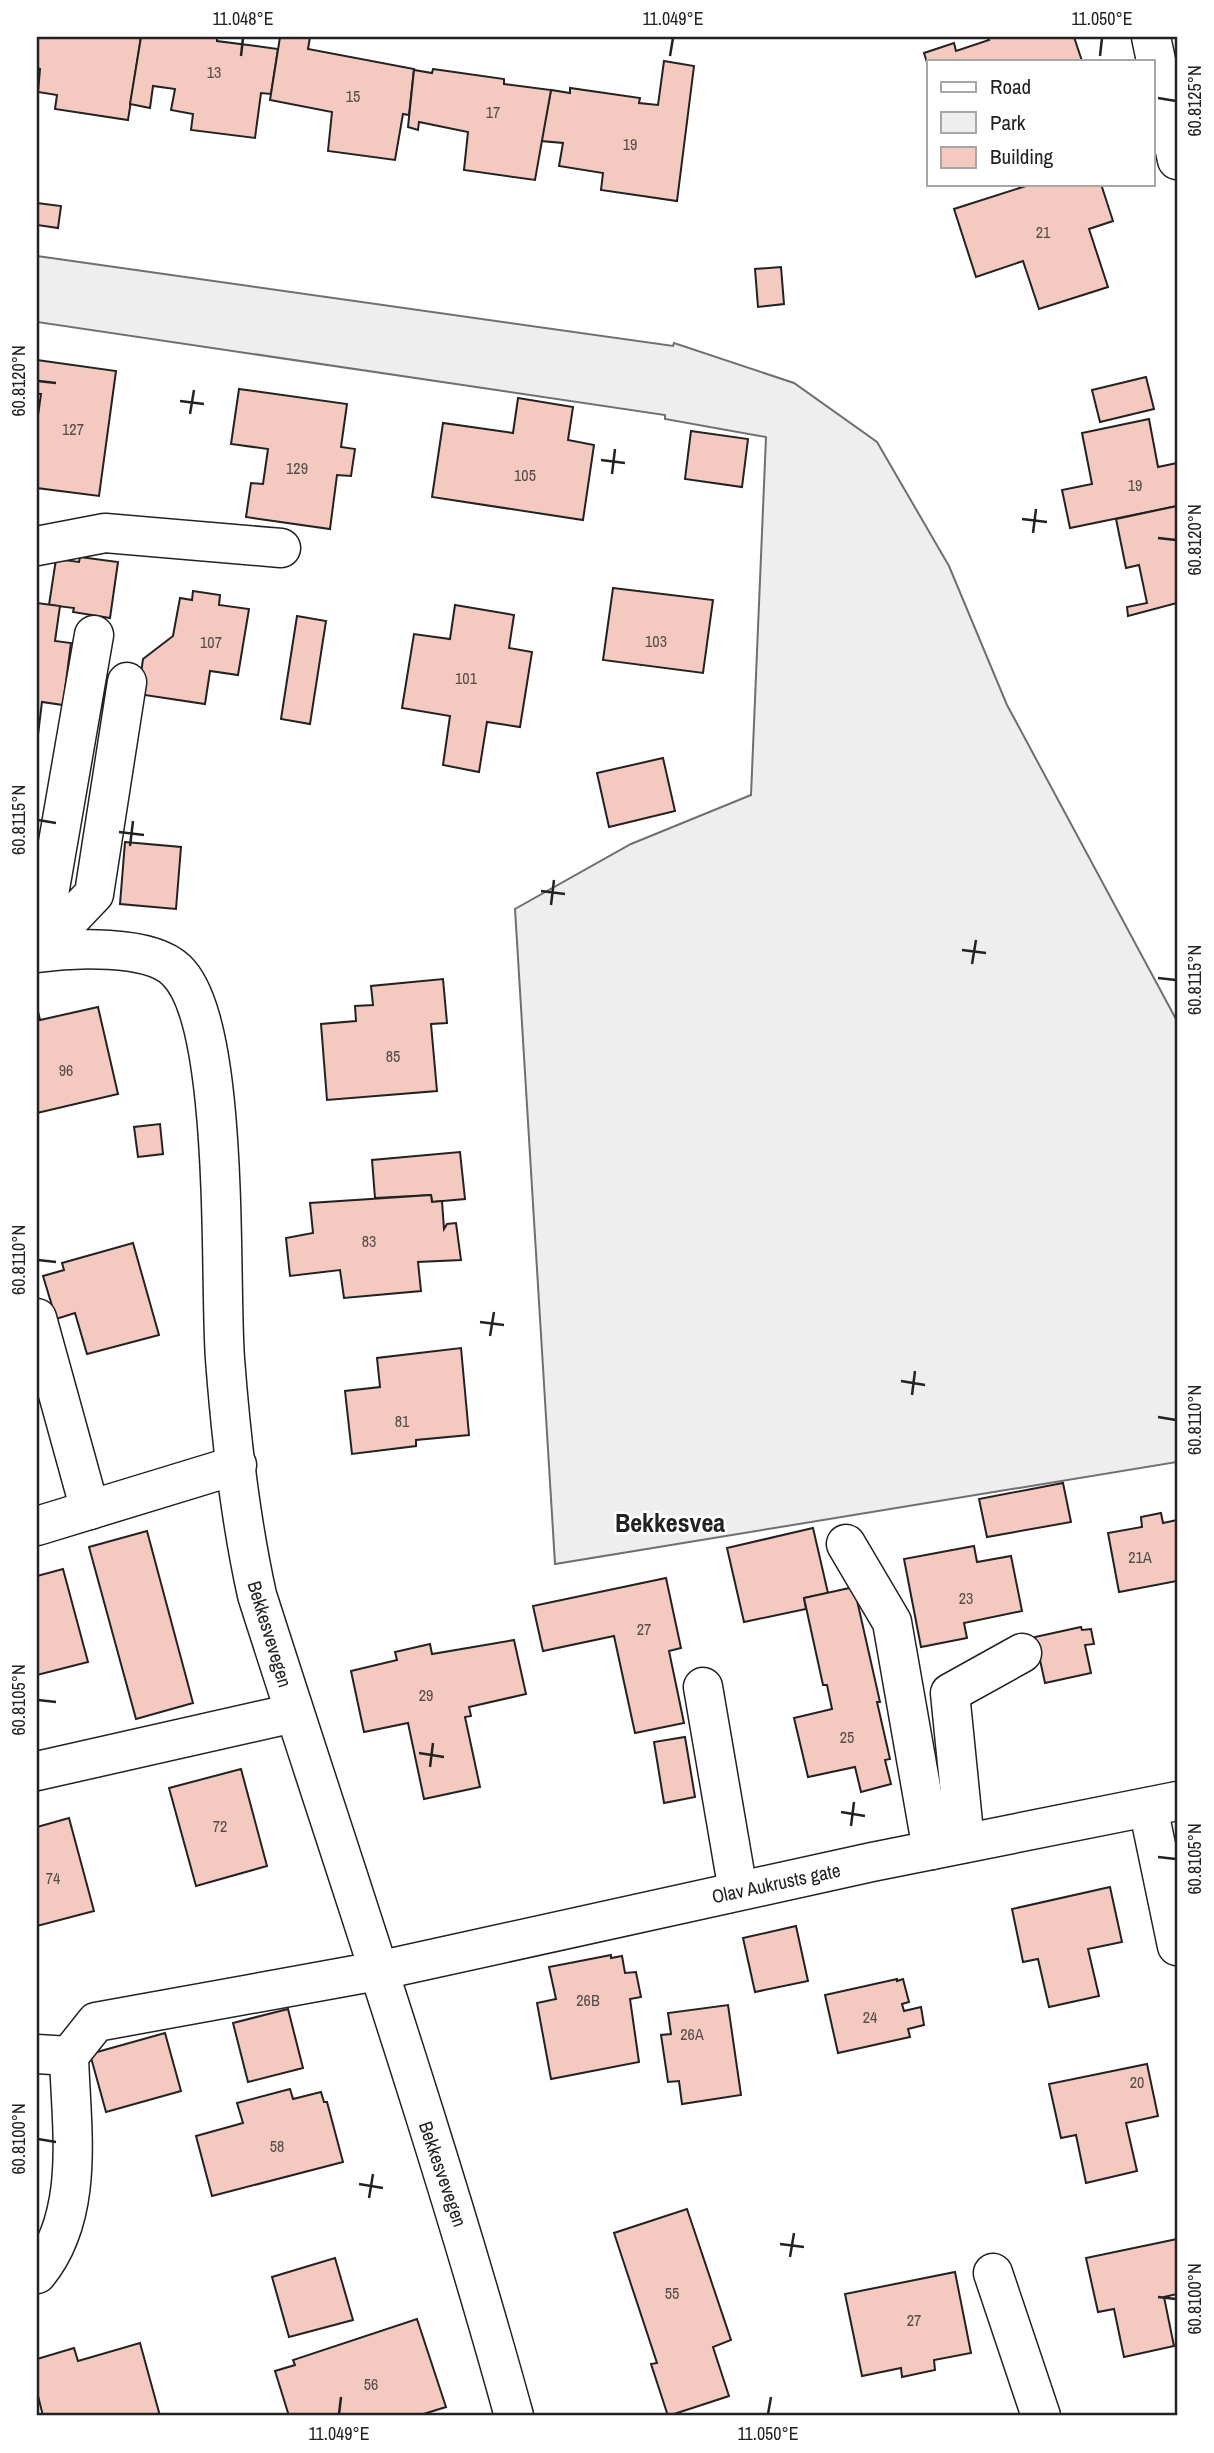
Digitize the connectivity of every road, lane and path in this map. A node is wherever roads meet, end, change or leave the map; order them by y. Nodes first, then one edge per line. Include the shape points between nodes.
1 (1150, 37) edge
2 (1177, 160) edge
3 (37, 546) edge
4 (281, 548) dead end
5 (94, 635) dead end
6 (127, 682) dead end
7 (38, 952) edge
8 (37, 1318) edge
9 (237, 1465) junction
10 (90, 1510) junction
11 (37, 1526) edge
12 (846, 1544) dead end
13 (1022, 1653) dead end
14 (703, 1687) dead end
15 (294, 1713) junction
16 (37, 1771) edge
17 (1163, 1804) edge
18 (949, 1847) junction
19 (738, 1891) junction
20 (1177, 1946) edge
21 (377, 1970) junction
22 (53, 2055) edge
23 (993, 2273) dead end
24 (37, 2274) edge
25 (514, 2416) edge
26 (1041, 2416) edge

1 - 2 street
3 - 4 street via 105,533
5 - 7 street
6 - 7 street via 94,894
7 - 9 street, Bekkesvevegen via 102,948 138,953 175,969 203,1023 213,1071 225,1359
8 - 10 street
9 - 10 street
9 - 15 street, Bekkesvevegen via 245,1542 257,1595
10 - 11 street
12 - 18 street via 892,1622
13 - 18 street via 950,1693
14 - 19 street
15 - 16 street
15 - 21 street, Bekkesvevegen
17 - 18 street, Olav Aukrusts gate
17 - 20 street
18 - 19 street, Olav Aukrusts gate
19 - 21 street, Olav Aukrusts gate
21 - 22 street, Olav Aukrusts gate via 96,2022
21 - 25 street, Bekkesvevegen via 465,2239
22 - 24 street via 73,2186 52,2256
23 - 26 street

